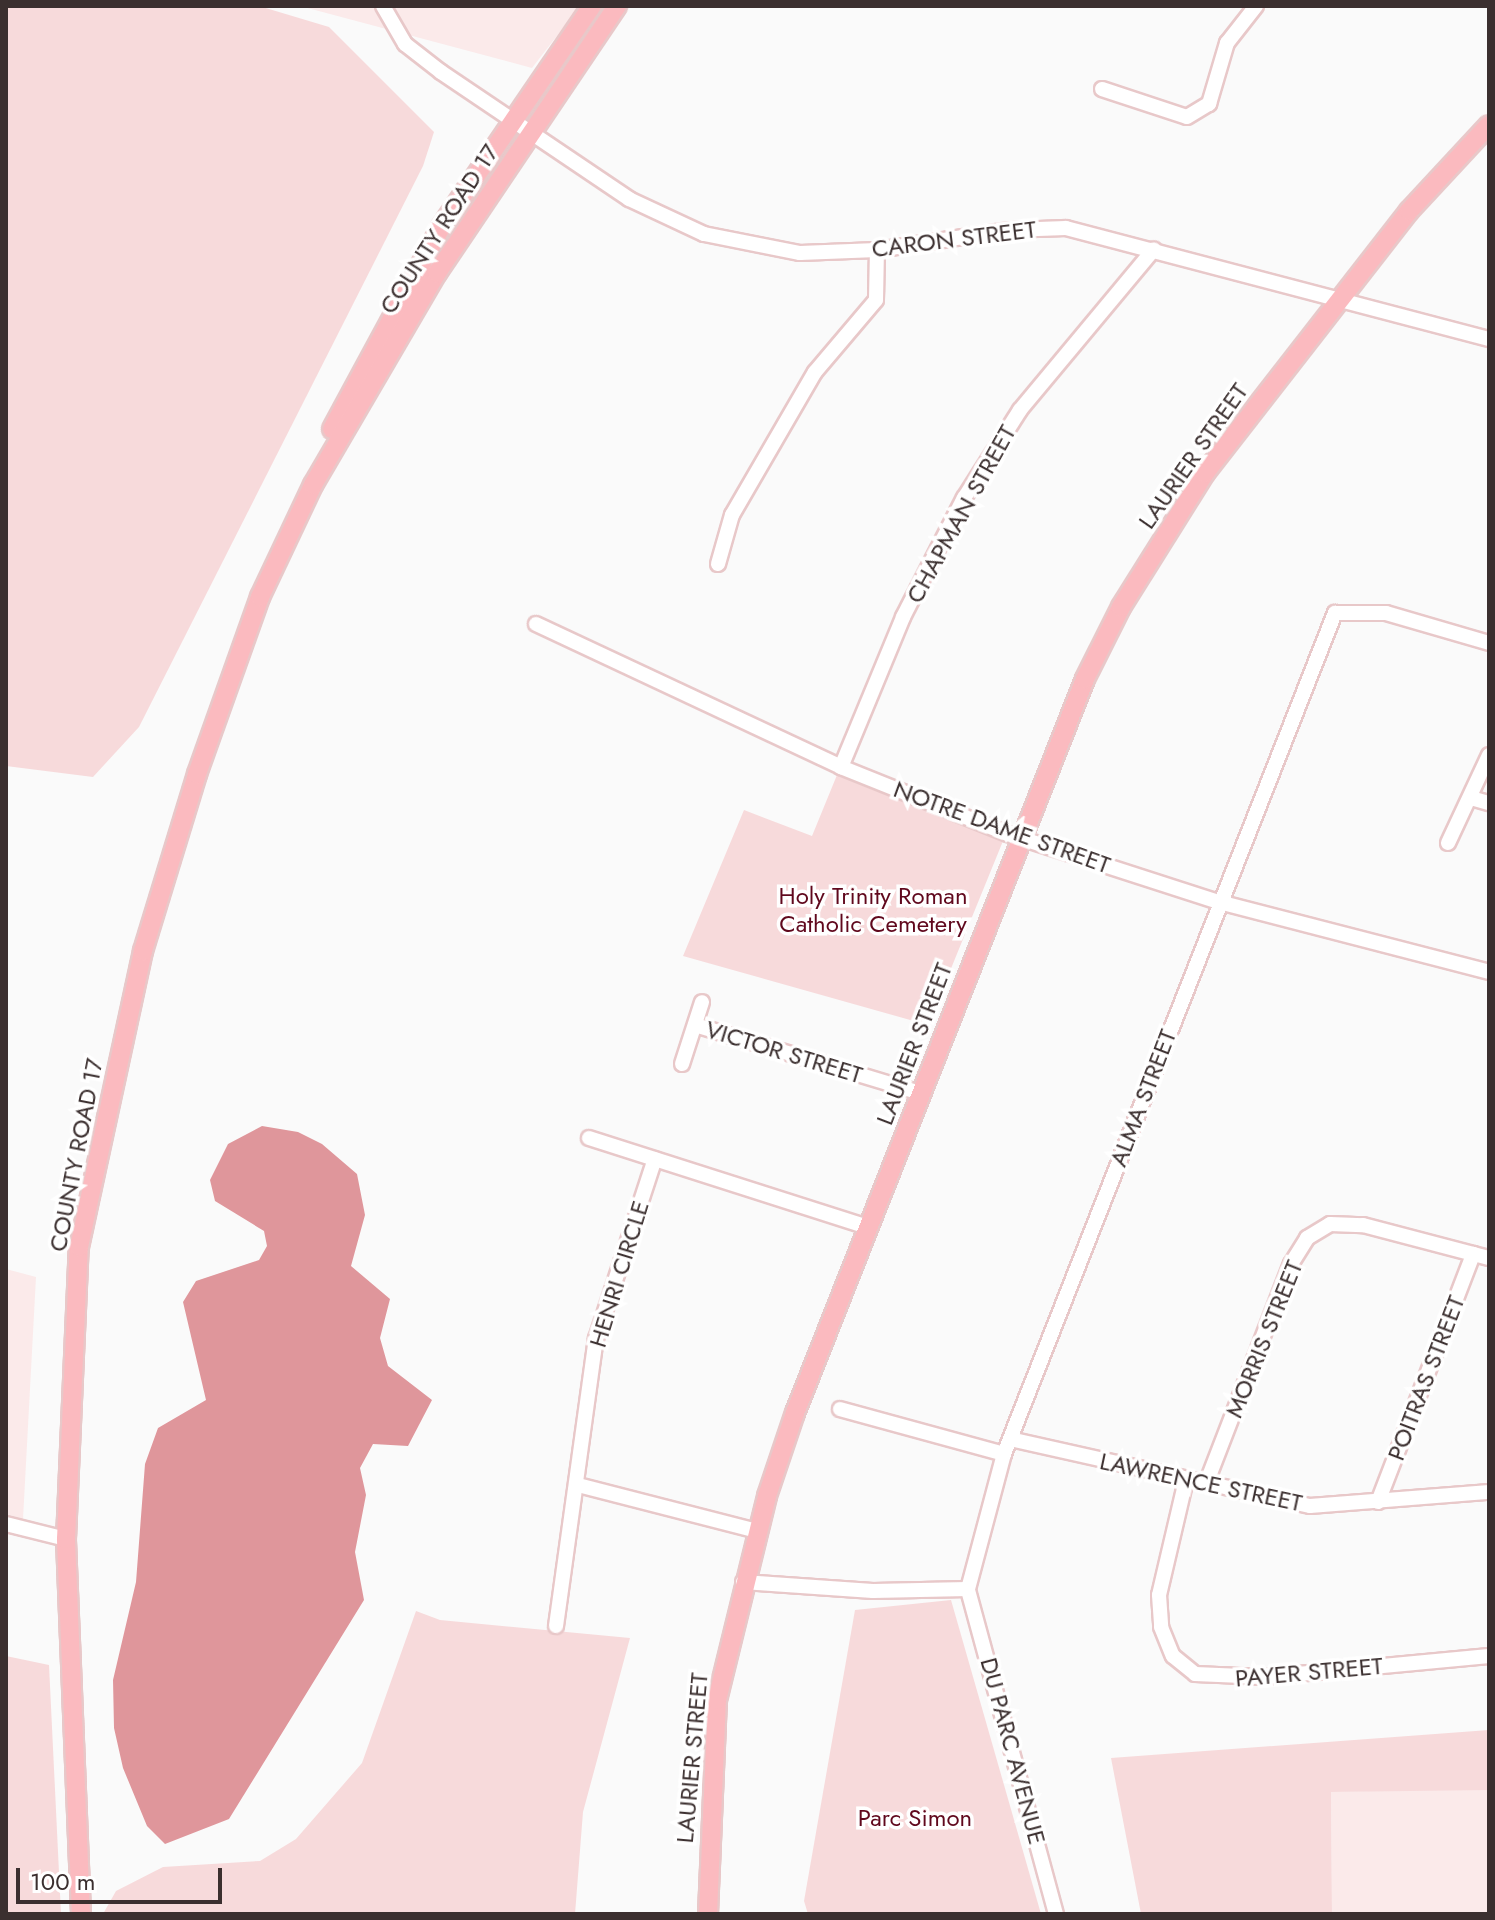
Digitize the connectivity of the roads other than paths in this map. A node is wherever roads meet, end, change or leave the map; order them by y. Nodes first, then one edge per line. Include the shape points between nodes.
1 (383, 6) edge
2 (592, 6) edge
3 (617, 6) edge
4 (1256, 6) edge
5 (1102, 89) dead end
6 (512, 119) junction
7 (1489, 125) edge
8 (531, 132) junction
9 (1154, 249) junction
10 (877, 250) junction
11 (1338, 300) junction
12 (1489, 339) edge
13 (313, 485) junction
14 (718, 564) dead end
15 (536, 624) dead end
16 (1489, 643) edge
17 (1489, 755) edge
18 (841, 767) junction
19 (1471, 798) junction
20 (1489, 803) edge
21 (1021, 838) junction
22 (1448, 843) dead end
23 (1219, 902) junction
24 (1489, 972) edge
25 (702, 1002) dead end
26 (695, 1025) junction
27 (682, 1064) dead end
28 (920, 1093) junction
29 (589, 1138) dead end
30 (655, 1159) junction
31 (868, 1227) junction
32 (1473, 1254) junction
33 (1489, 1258) edge
34 (840, 1409) dead end
35 (1010, 1439) junction
36 (1004, 1454) junction
37 (1186, 1480) junction
38 (1206, 1484) junction
39 (578, 1485) junction
40 (1489, 1492) edge
41 (1378, 1502) junction
42 (6, 1524) edge
43 (757, 1531) junction
44 (66, 1539) junction
45 (743, 1582) junction
46 (968, 1589) junction
47 (556, 1626) dead end
48 (1489, 1656) edge
49 (81, 1914) edge
50 (708, 1914) edge
51 (1056, 1914) edge

1 - 6 street, CARON STREET via 405,44
2 - 6 main road, COUNTY ROAD 17
3 - 8 main road, COUNTY ROAD 17
4 - 5 street via 1227,43 1209,104 1187,117
6 - 8 street, CARON STREET
6 - 13 main road, COUNTY ROAD 17 via 441,227 365,362 327,438
7 - 11 main road, LAURIER STREET via 1409,211
8 - 10 street, CARON STREET via 629,199 704,234 800,253
8 - 13 main road, COUNTY ROAD 17 via 437,273
9 - 10 street, CARON STREET via 1050,228
9 - 11 street, CARON STREET
9 - 18 street, CHAPMAN STREET via 1020,410 964,498 903,617
10 - 14 street via 876,300 815,372 732,515
11 - 12 street, CARON STREET
11 - 21 main road, LAURIER STREET via 1205,473 1121,607 1085,679
13 - 44 main road, COUNTY ROAD 17 via 260,597 192,789 143,951 79,1247
15 - 18 street, NOTRE DAME STREET
16 - 23 street, ALMA STREET via 1386,613 1335,613
17 - 19 street
18 - 21 street, NOTRE DAME STREET
19 - 20 street
19 - 22 street
21 - 23 street, NOTRE DAME STREET
21 - 28 main road, LAURIER STREET
23 - 24 street, NOTRE DAME STREET
23 - 35 street, ALMA STREET
25 - 26 street, VICTOR STREET
26 - 27 street, VICTOR STREET
26 - 28 street, VICTOR STREET
28 - 31 main road, LAURIER STREET
29 - 30 street
30 - 31 street
30 - 39 street, HENRI CIRCLE via 596,1339
31 - 43 main road, LAURIER STREET via 795,1413
32 - 33 street, MORRIS STREET
32 - 38 street, MORRIS STREET via 1363,1225 1330,1224 1307,1238 1291,1264
32 - 41 street, POITRAS STREET
34 - 36 street
35 - 36 street, ALMA STREET
35 - 37 street, LAWRENCE STREET
36 - 46 street, ALMA STREET
37 - 38 street, LAWRENCE STREET
37 - 48 street, PAYER STREET via 1159,1595 1161,1627 1173,1656 1195,1674 1266,1677
38 - 41 street, LAWRENCE STREET via 1310,1506
39 - 43 street
39 - 47 street, HENRI CIRCLE
40 - 41 street, LAWRENCE STREET
42 - 44 street
43 - 45 main road, LAURIER STREET
44 - 49 main road, COUNTY ROAD 17
45 - 46 street via 873,1591
45 - 50 main road, LAURIER STREET via 716,1711
46 - 51 street, DU PARC AVENUE

